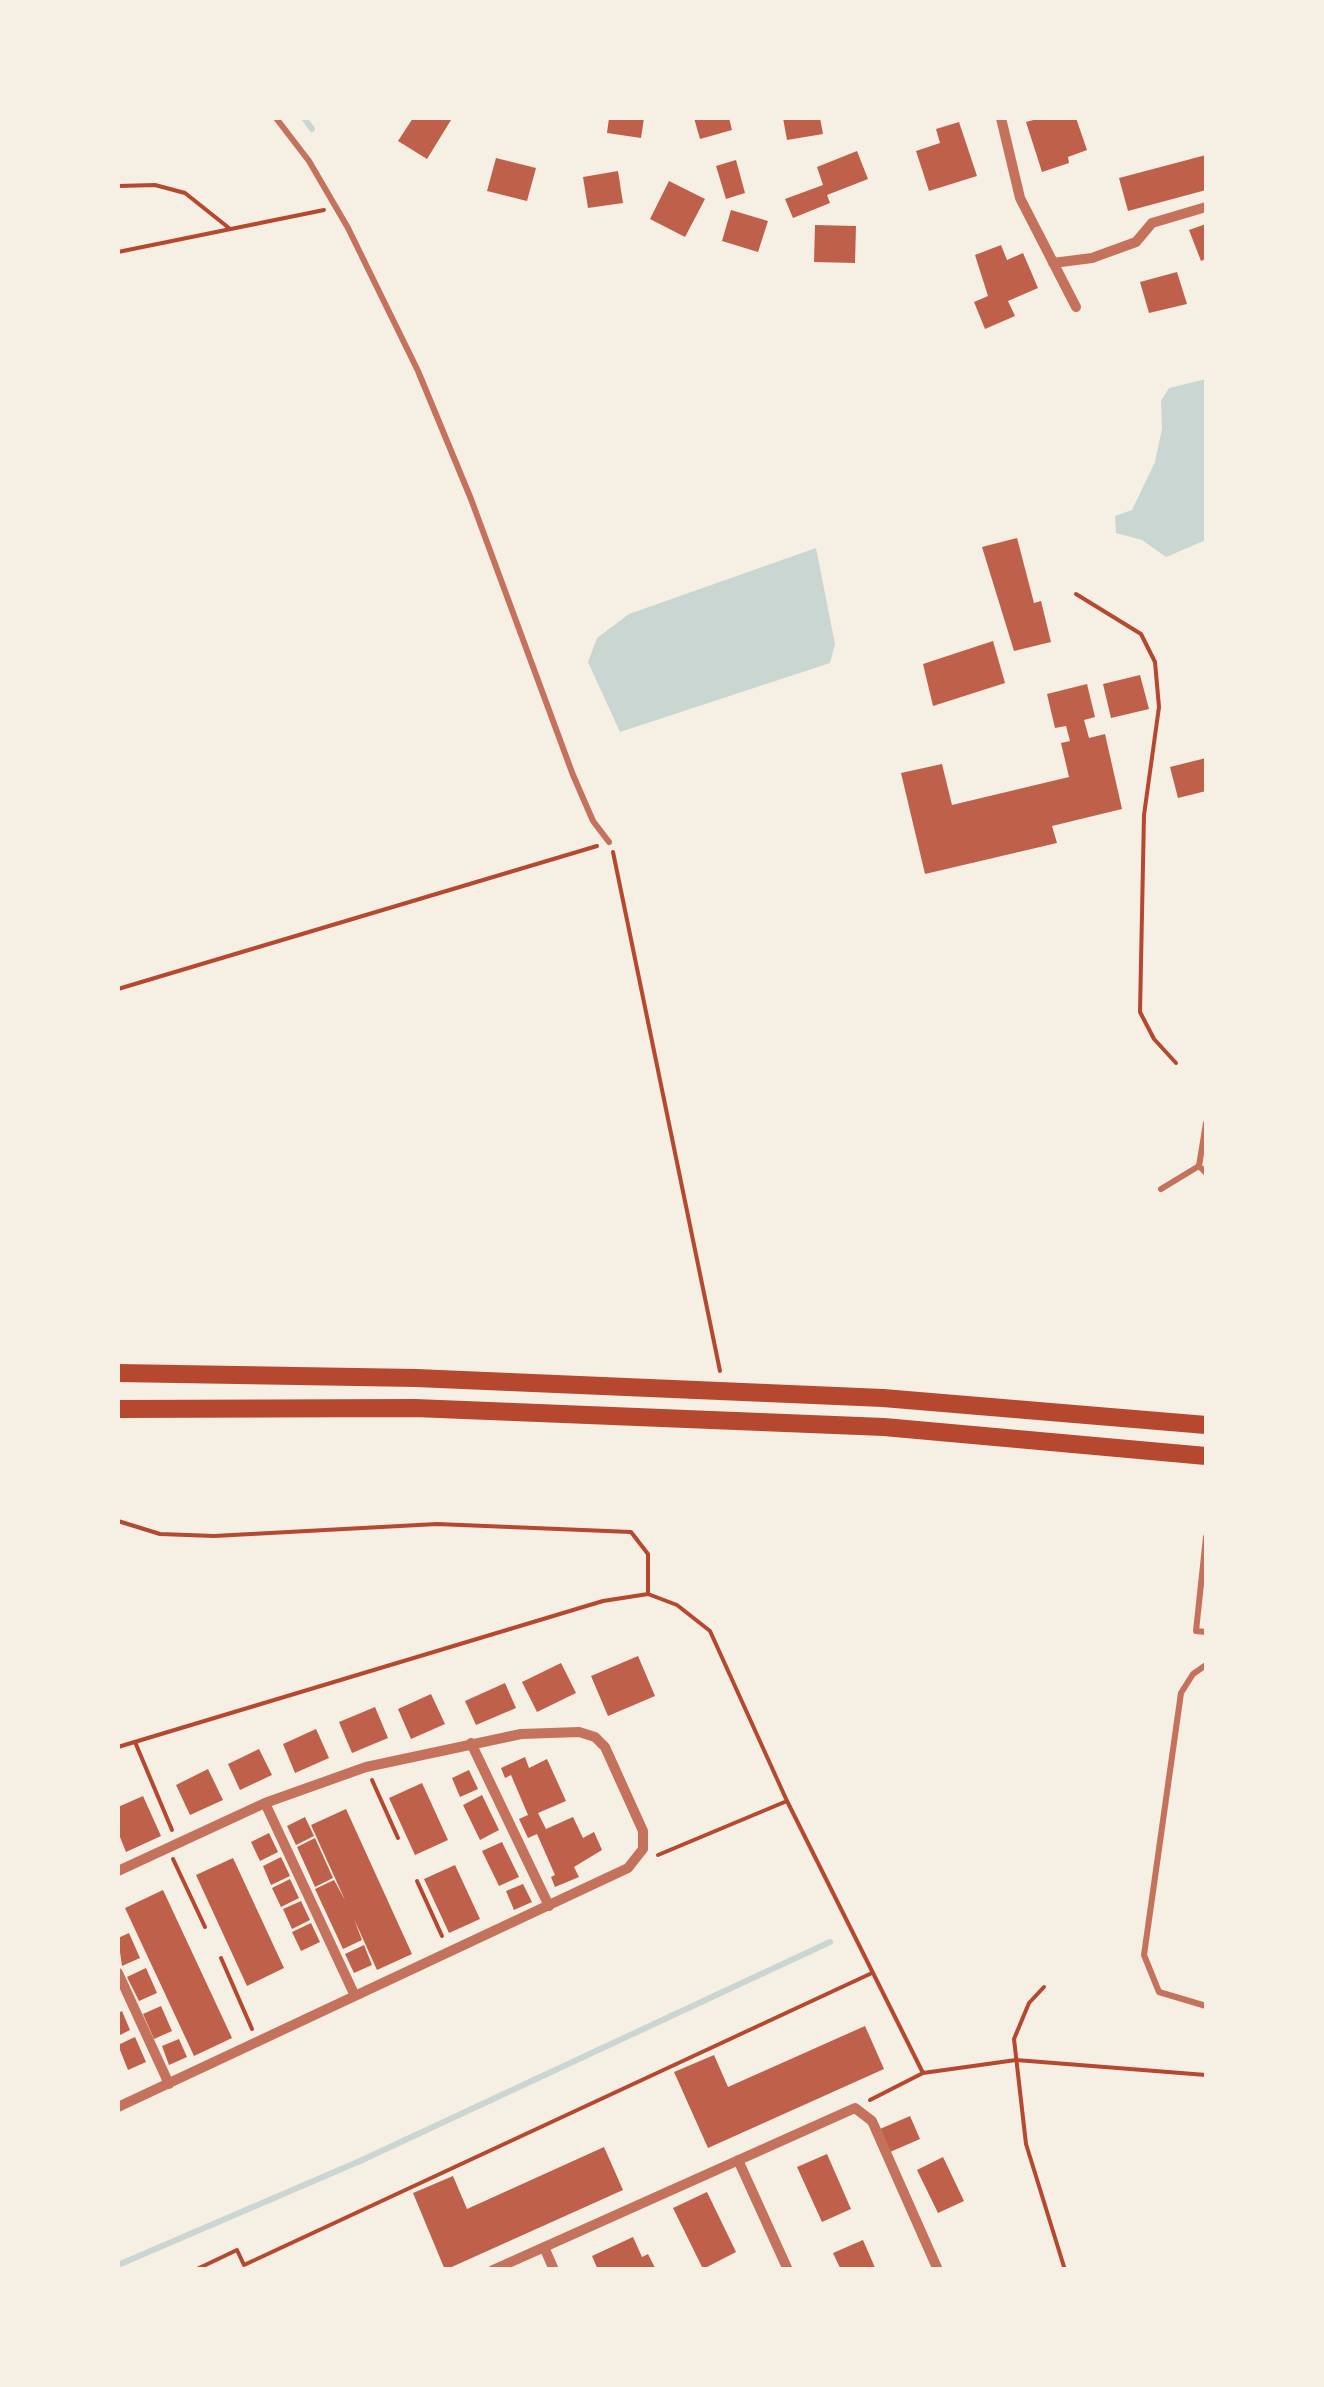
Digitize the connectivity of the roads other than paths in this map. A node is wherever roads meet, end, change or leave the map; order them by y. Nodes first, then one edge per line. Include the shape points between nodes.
1 (276, 118) edge
2 (1001, 118) edge
3 (1206, 207) edge
4 (1053, 263) junction
5 (1076, 307) dead end
6 (610, 842) road end
7 (1206, 1123) edge
8 (1200, 1166) junction
9 (1206, 1173) edge
10 (1161, 1189) dead end
11 (118, 1372) edge
12 (118, 1409) edge
13 (1206, 1424) edge
14 (1206, 1456) edge
15 (1206, 1537) edge
16 (1206, 1632) edge
17 (1206, 1665) edge
18 (471, 1743) junction
19 (265, 1802) junction
20 (118, 1871) edge
21 (549, 1906) junction
22 (118, 1974) edge
23 (355, 1996) junction
24 (1206, 2006) edge
25 (168, 2084) junction
26 (118, 2107) edge
27 (738, 2160) junction
28 (544, 2247) junction
29 (493, 2270) edge
30 (554, 2270) edge
31 (788, 2270) edge
32 (938, 2270) edge

1 - 6 lane via 348,228 418,371 573,776
2 - 4 street via 1020,198
3 - 4 street via 1152,223 1136,242
4 - 5 street
7 - 8 lane
8 - 9 lane
8 - 10 lane
11 - 13 main road via 884,1398
12 - 14 main road via 415,1408 884,1427
15 - 16 lane via 1196,1631
17 - 24 lane via 1181,1693 1144,1956 1159,1992
18 - 19 street via 366,1767
18 - 21 street
18 - 21 street via 557,1732 595,1737 604,1747 642,1830 643,1849 628,1868
19 - 20 street
19 - 23 street
21 - 23 street
22 - 25 street
23 - 25 street
25 - 26 street
27 - 28 street
27 - 31 street
27 - 32 street via 855,2108 872,2121
28 - 29 street
28 - 30 street

